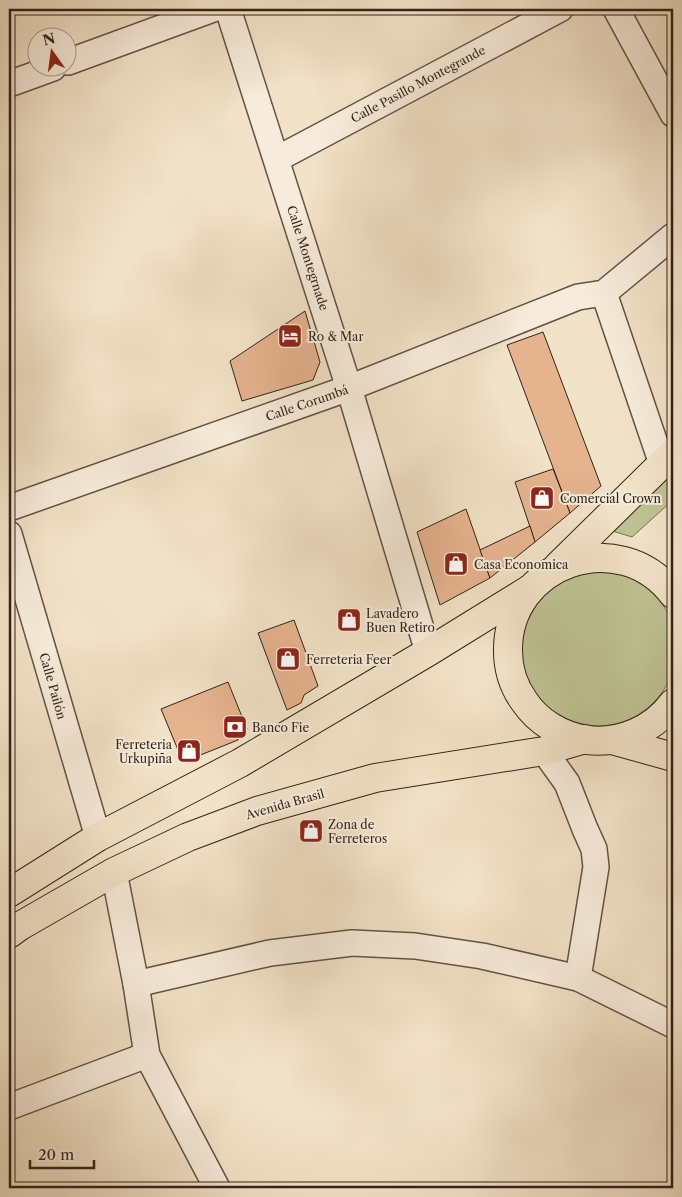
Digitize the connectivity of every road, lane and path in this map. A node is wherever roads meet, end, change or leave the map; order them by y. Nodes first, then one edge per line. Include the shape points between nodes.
1 (213, 9) edge
2 (228, 9) edge
3 (560, 9) edge
4 (616, 9) edge
5 (78, 58) edge
6 (28, 77) edge
7 (9, 84) edge
8 (673, 114) edge
9 (277, 159) junction
10 (673, 236) edge
11 (604, 294) junction
12 (349, 388) junction
13 (668, 459) edge
14 (9, 508) edge
15 (9, 534) edge
16 (555, 569) junction
17 (530, 589) junction
18 (673, 594) edge
19 (428, 652) junction
20 (673, 703) edge
21 (585, 740) junction
22 (612, 740) junction
23 (544, 751) junction
24 (673, 757) edge
25 (98, 837) junction
26 (114, 872) junction
27 (9, 893) edge
28 (9, 934) edge
29 (578, 978) junction
30 (136, 984) junction
31 (673, 1025) edge
32 (147, 1055) junction
33 (9, 1107) edge
34 (216, 1188) edge

1 - 5 street
2 - 9 street, Calle Montegrnade
3 - 9 street, Calle Pasillo Montegrande
4 - 8 street
6 - 7 street
9 - 12 street, Calle Montegrnade
10 - 11 street
11 - 12 street, Calle Corumbá via 578,297
11 - 13 street
12 - 14 street, Calle Corumbá
12 - 19 street, Calle Montegrnade
13 - 16 main road
15 - 25 street, Calle Pailón
16 - 17 main road
16 - 18 main road via 586,558 618,559 648,571
17 - 19 main road
17 - 21 main road via 516,611 508,635 512,676 519,695 539,718 565,734
19 - 25 main road via 240,763
20 - 22 main road via 643,730
21 - 22 main road
21 - 23 main road, Avenida Brasil
22 - 24 main road
23 - 26 main road, Avenida Brasil via 375,778 257,811 188,837
23 - 29 street via 567,783 594,849 596,867
25 - 27 main road
26 - 28 main road, Avenida Brasil
26 - 30 street
29 - 30 street via 482,956 414,946 352,943 270,953
29 - 31 street
30 - 32 street
32 - 33 street
32 - 34 street

